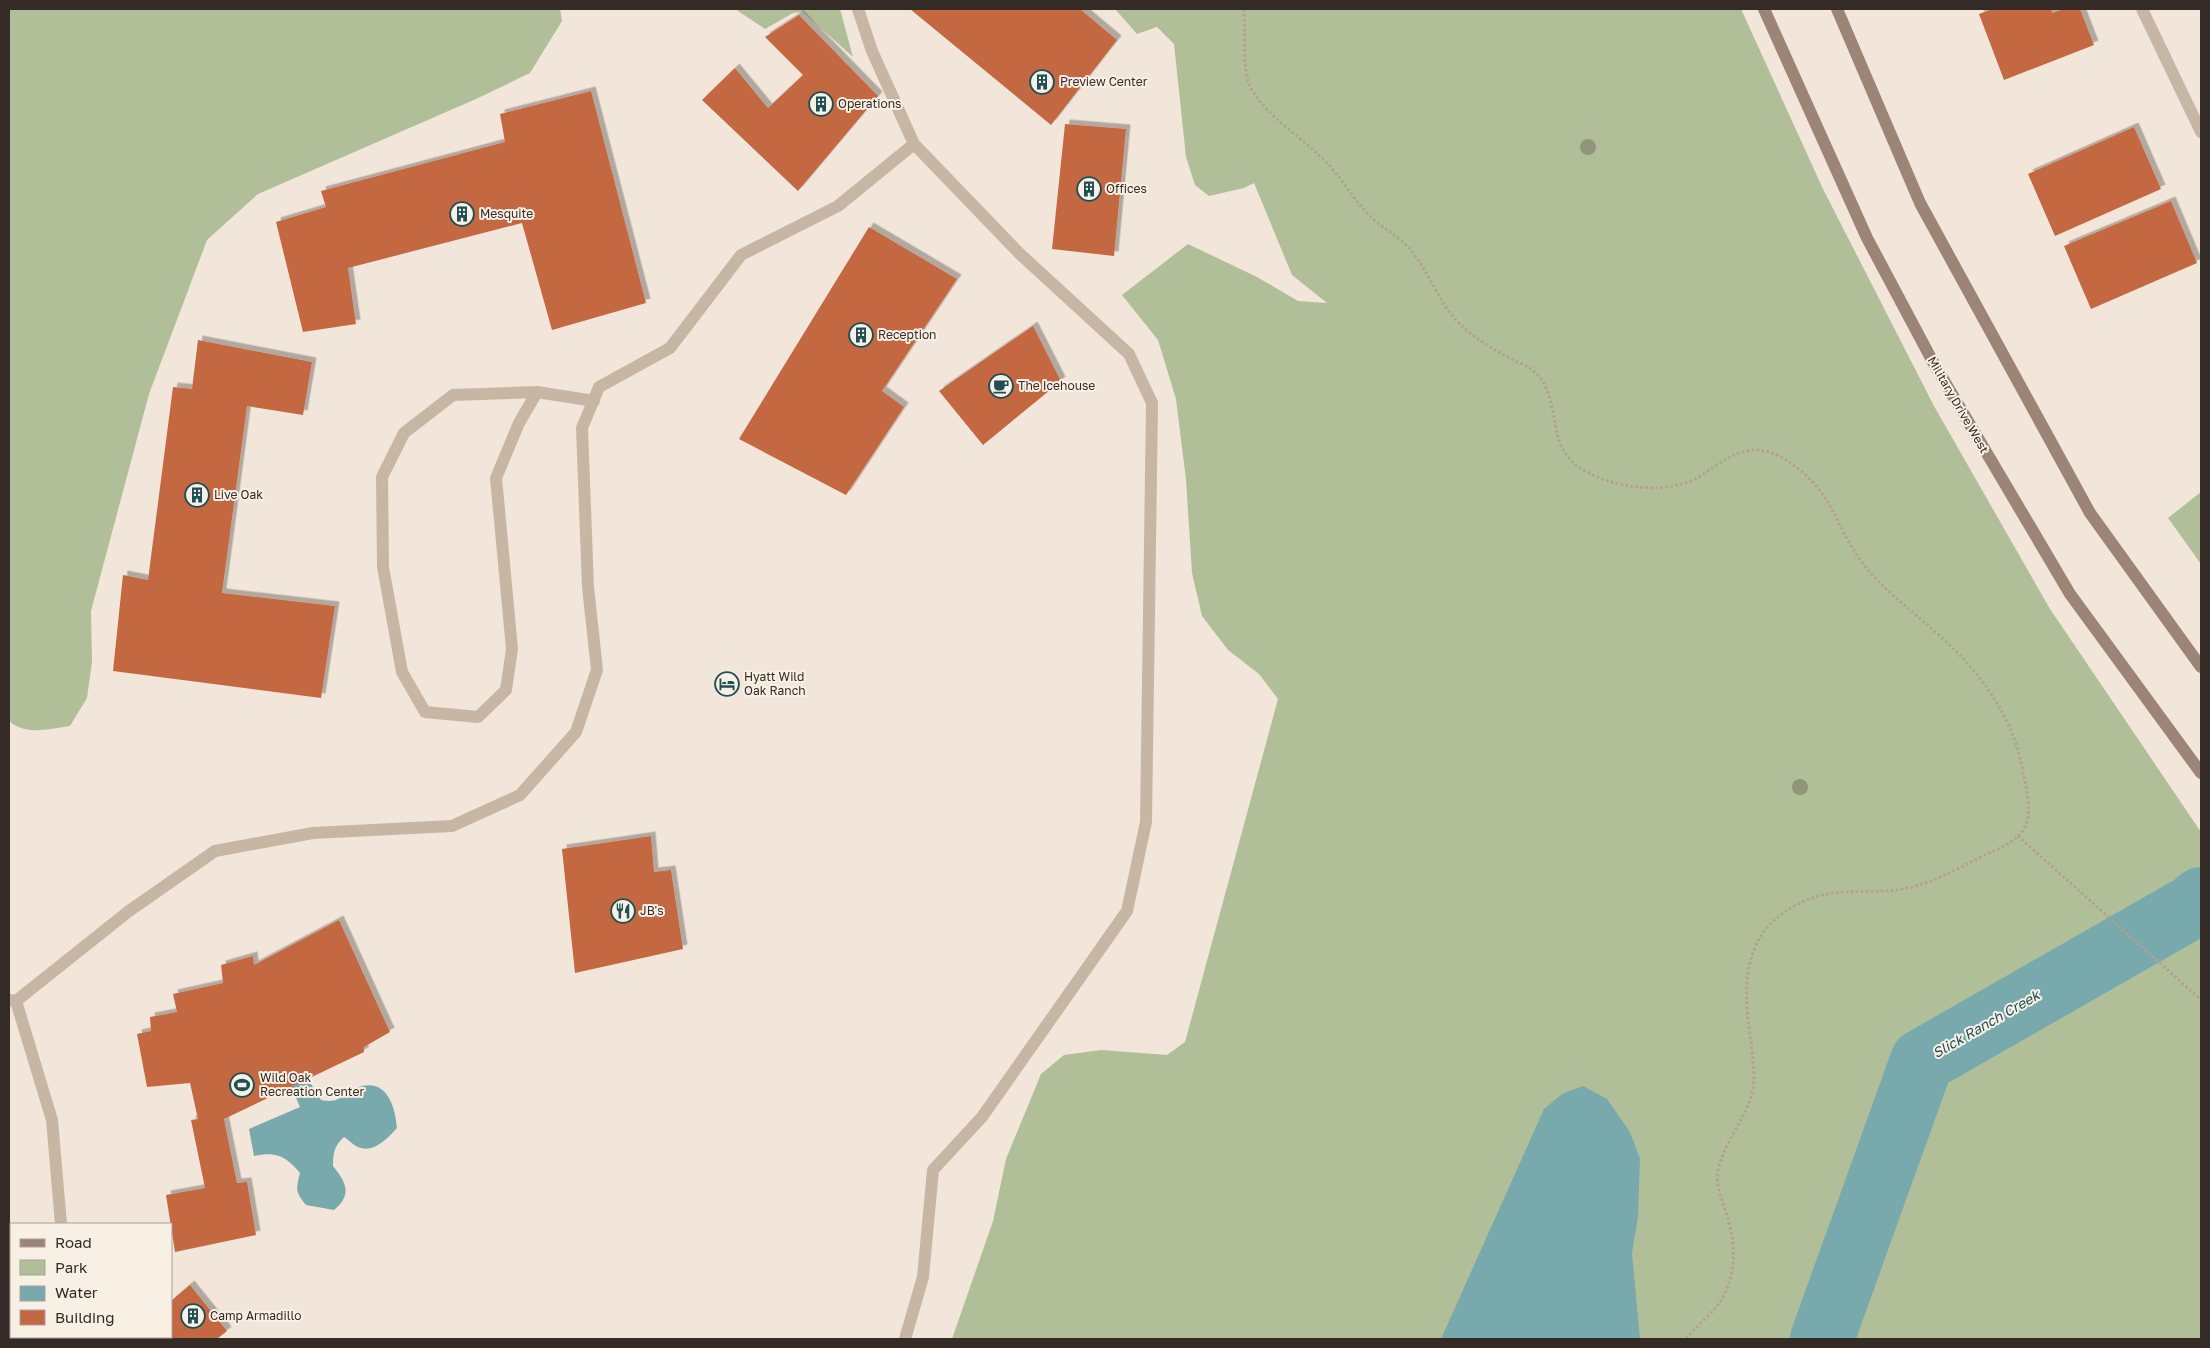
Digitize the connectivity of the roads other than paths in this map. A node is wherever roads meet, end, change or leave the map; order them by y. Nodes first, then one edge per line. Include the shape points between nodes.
1 (858, 9) edge
2 (1764, 9) edge
3 (1837, 9) edge
4 (2142, 9) edge
5 (2201, 132) edge
6 (914, 144) junction
7 (537, 392) junction
8 (594, 400) junction
9 (2201, 667) edge
10 (2201, 773) edge
11 (13, 1000) edge
12 (61, 1223) edge
13 (905, 1339) edge

1 - 6 street via 872,51
2 - 10 main road, Military Drive West via 1867,238 1933,362 2070,594
3 - 9 main road via 1920,203 2090,513
4 - 5 street
6 - 8 street via 838,206 741,255 670,348 599,387
6 - 13 street via 1019,253 1129,354 1152,403 1146,822 1127,911 982,1117 933,1170 923,1277
7 - 7 street via 519,423 496,478 512,649 506,690 478,717 425,712 402,672 383,567 382,477 404,433 452,395
7 - 8 street
8 - 11 street via 582,428 588,586 598,670 576,732 520,795 452,826 313,833 215,851 128,912
11 - 12 street via 52,1120

